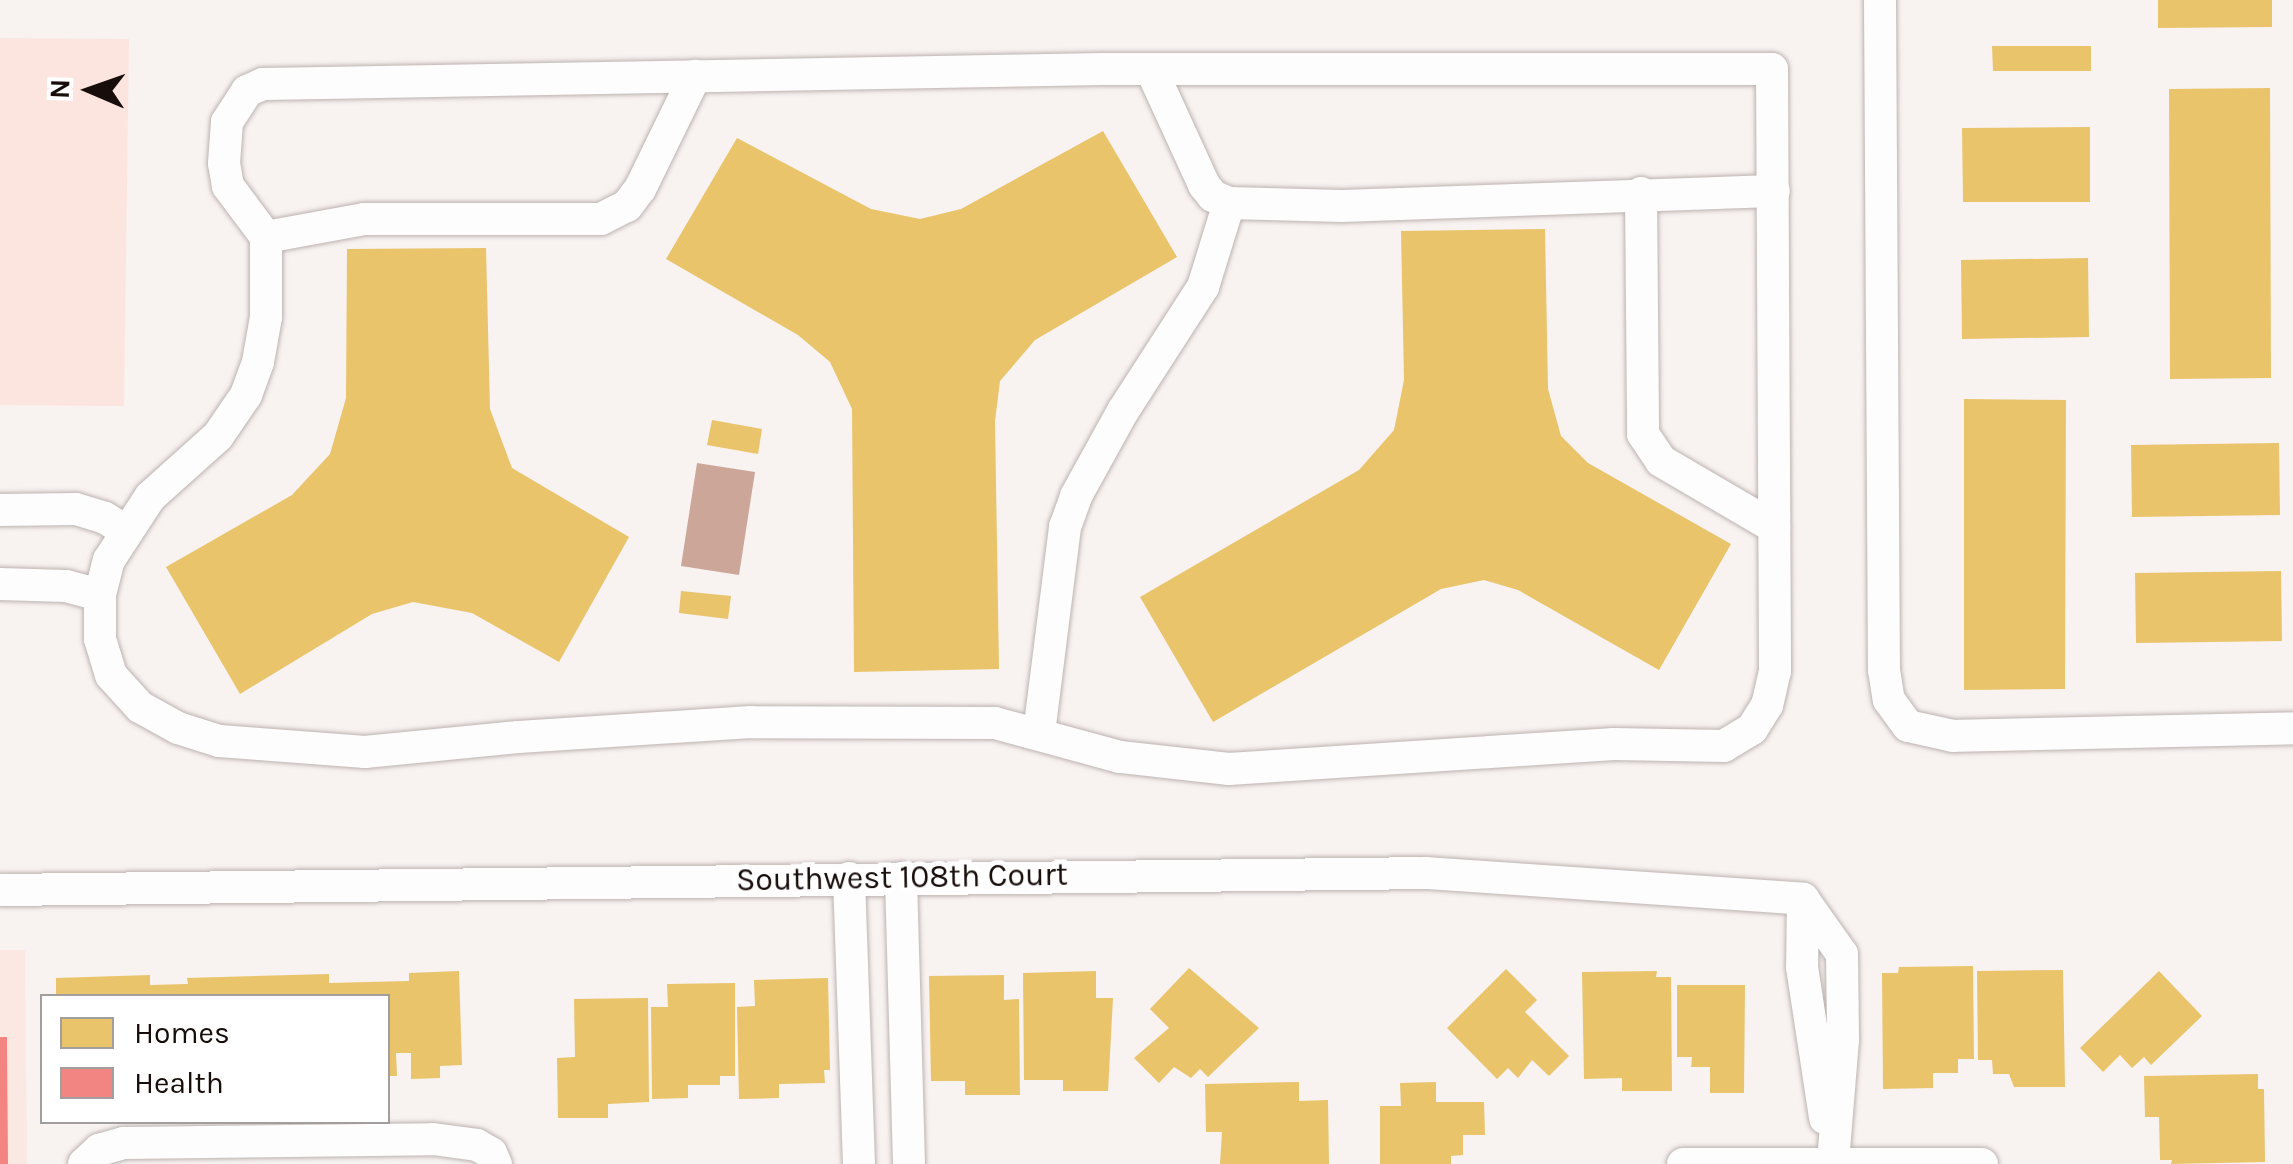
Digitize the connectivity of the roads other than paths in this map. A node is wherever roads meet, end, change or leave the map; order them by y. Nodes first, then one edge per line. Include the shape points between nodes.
1 (1880, 0) edge
2 (1151, 69) junction
3 (695, 76) junction
4 (1774, 191) junction
5 (1641, 194) junction
6 (1228, 203) junction
7 (266, 238) junction
8 (0, 510) edge
9 (1774, 527) junction
10 (127, 532) junction
11 (0, 584) edge
12 (100, 595) junction
13 (2293, 728) edge
14 (1039, 733) junction
15 (849, 878) junction
16 (901, 878) junction
17 (0, 890) edge
18 (853, 993) junction
19 (902, 994) junction
20 (494, 1159) edge
21 (86, 1160) edge
22 (1833, 1162) edge
23 (859, 1164) edge
24 (909, 1164) edge
25 (1684, 1164) edge
26 (1982, 1164) edge

1 - 13 street via 1889,700 1908,726 1953,736
2 - 3 street
2 - 4 street via 1772,69
2 - 6 street via 1204,185
3 - 7 street via 640,189 628,206 601,219 364,219
3 - 7 street via 255,88 239,98 227,122 224,163 228,186
4 - 5 street
4 - 9 street
5 - 6 street via 1342,206
5 - 9 street via 1643,434 1660,462
6 - 14 street via 1203,287 1123,411 1070,511
7 - 10 street via 266,317 246,395 218,436 150,498
8 - 10 street via 76,509
9 - 14 street via 1772,688 1752,729 1724,746 1614,744 1228,769 1120,757
10 - 12 street via 109,560
11 - 12 street via 66,586
12 - 14 street via 100,638 111,675 140,708 219,741 365,752 751,722 995,723
15 - 16 street, Southwest 108th Court
15 - 17 street, Southwest 108th Court
15 - 18 street
16 - 19 street
16 - 22 street, Southwest 108th Court via 1426,873 1803,899 1802,967
18 - 19 street
18 - 23 street
19 - 24 street
20 - 21 street via 460,1140 433,1139 124,1143
22 - 25 street
22 - 26 street

